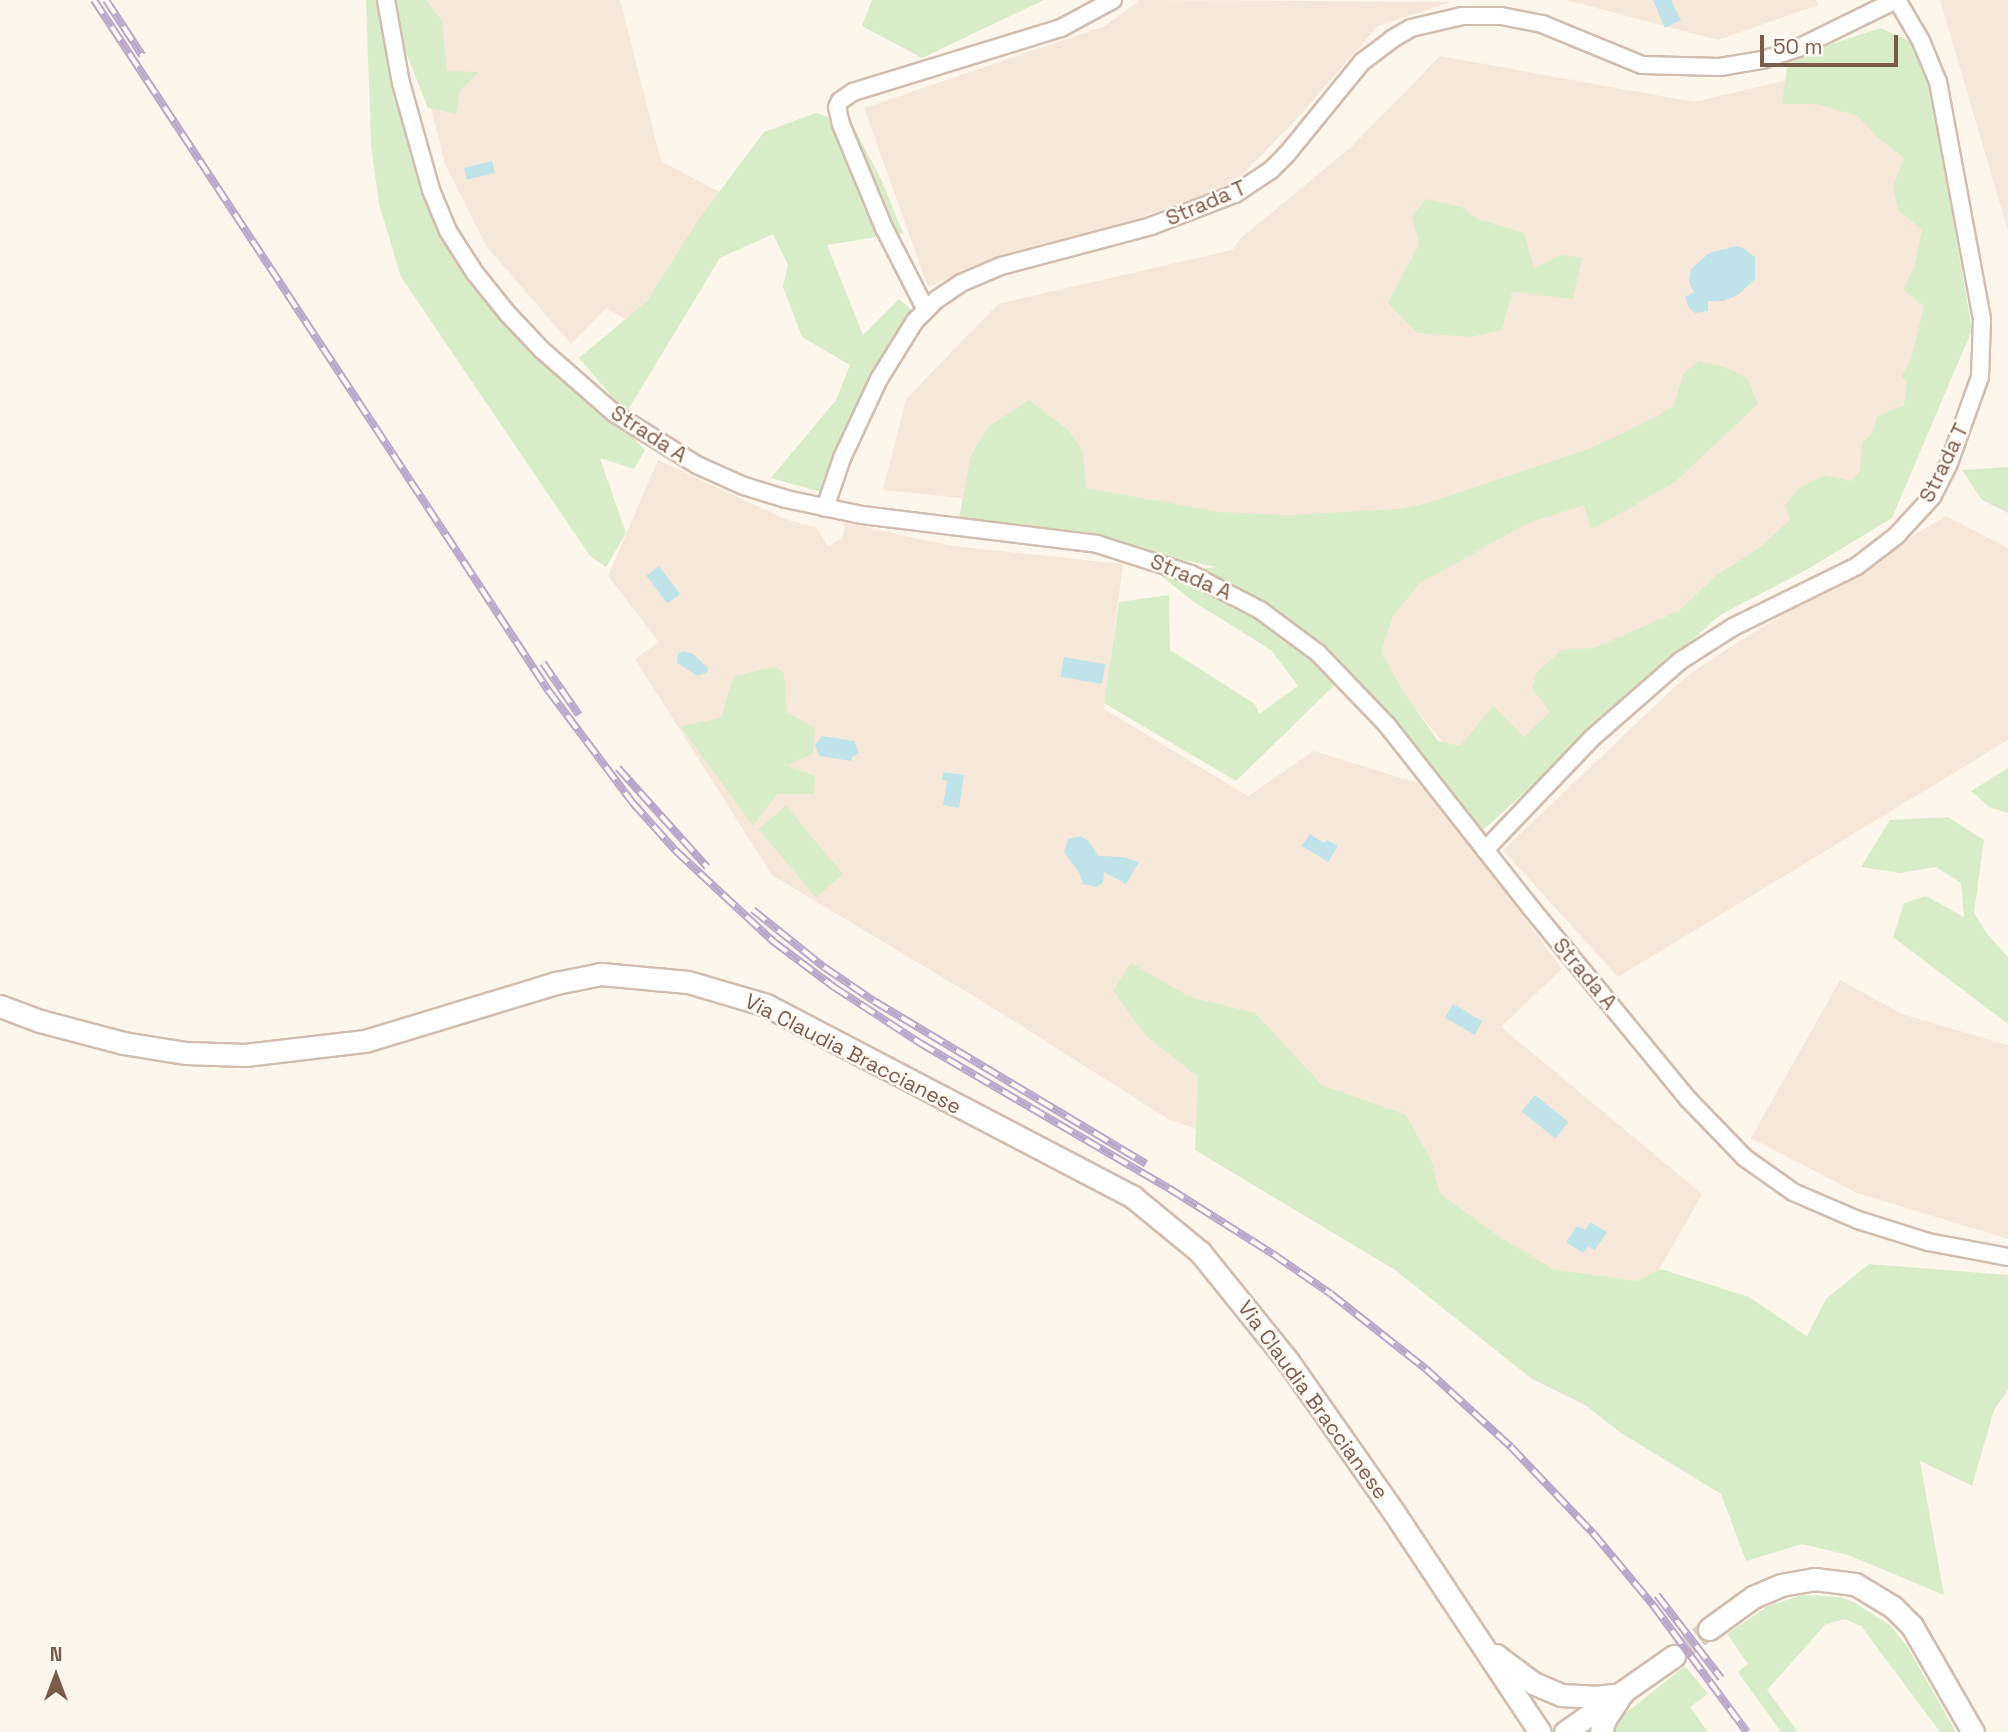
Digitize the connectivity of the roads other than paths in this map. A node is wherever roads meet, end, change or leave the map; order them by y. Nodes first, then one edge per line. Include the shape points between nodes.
1 (386, 0) edge
2 (1113, 0) edge
3 (1896, 0) edge
4 (1860, 7) edge
5 (1478, 8) edge
6 (926, 310) junction
7 (825, 508) junction
8 (1485, 850) junction
9 (0, 1006) edge
10 (2008, 1257) edge
11 (1709, 1629) tunnel mouth
12 (1483, 1645) junction
13 (1674, 1656) tunnel mouth
14 (1622, 1694) junction
15 (1540, 1732) edge
16 (1565, 1732) edge
17 (1601, 1732) edge
18 (1973, 1732) edge

1 - 7 street, Strada A via 401,83 431,190 448,231 490,293 579,383 651,439 744,486
2 - 6 street via 1061,28 853,92 840,101 841,124 884,228
3 - 4 street, Strada T
3 - 8 street, Strada T via 1921,41 1938,82 1982,319 1980,377 1949,463 1932,497 1896,536 1857,566 1725,632 1672,667 1592,738
4 - 5 street, Strada T via 1798,48 1762,60 1692,69 1632,63 1542,24
5 - 6 street, Strada T via 1427,22 1377,49 1347,78 1272,170 1235,194 1152,226 1001,265 961,283
6 - 7 street, Strada T via 859,418
7 - 8 street, Strada A via 1097,544 1173,567 1228,591 1289,629 1339,673 1387,725
8 - 10 street, Strada A via 1689,1099 1759,1169 1816,1203 1894,1233
9 - 12 main road, Via Claudia Braccianese via 123,1043 186,1053 245,1055 365,1041 556,983 601,974 688,982 766,1005 1133,1197 1200,1252 1288,1362
11 - 18 main road via 1753,1597 1781,1585 1814,1579 1854,1584 1893,1607 1912,1626
12 - 14 main road via 1533,1683 1561,1695
12 - 15 main road, Via Claudia Braccianese
13 - 14 main road
14 - 16 main road
14 - 17 main road

